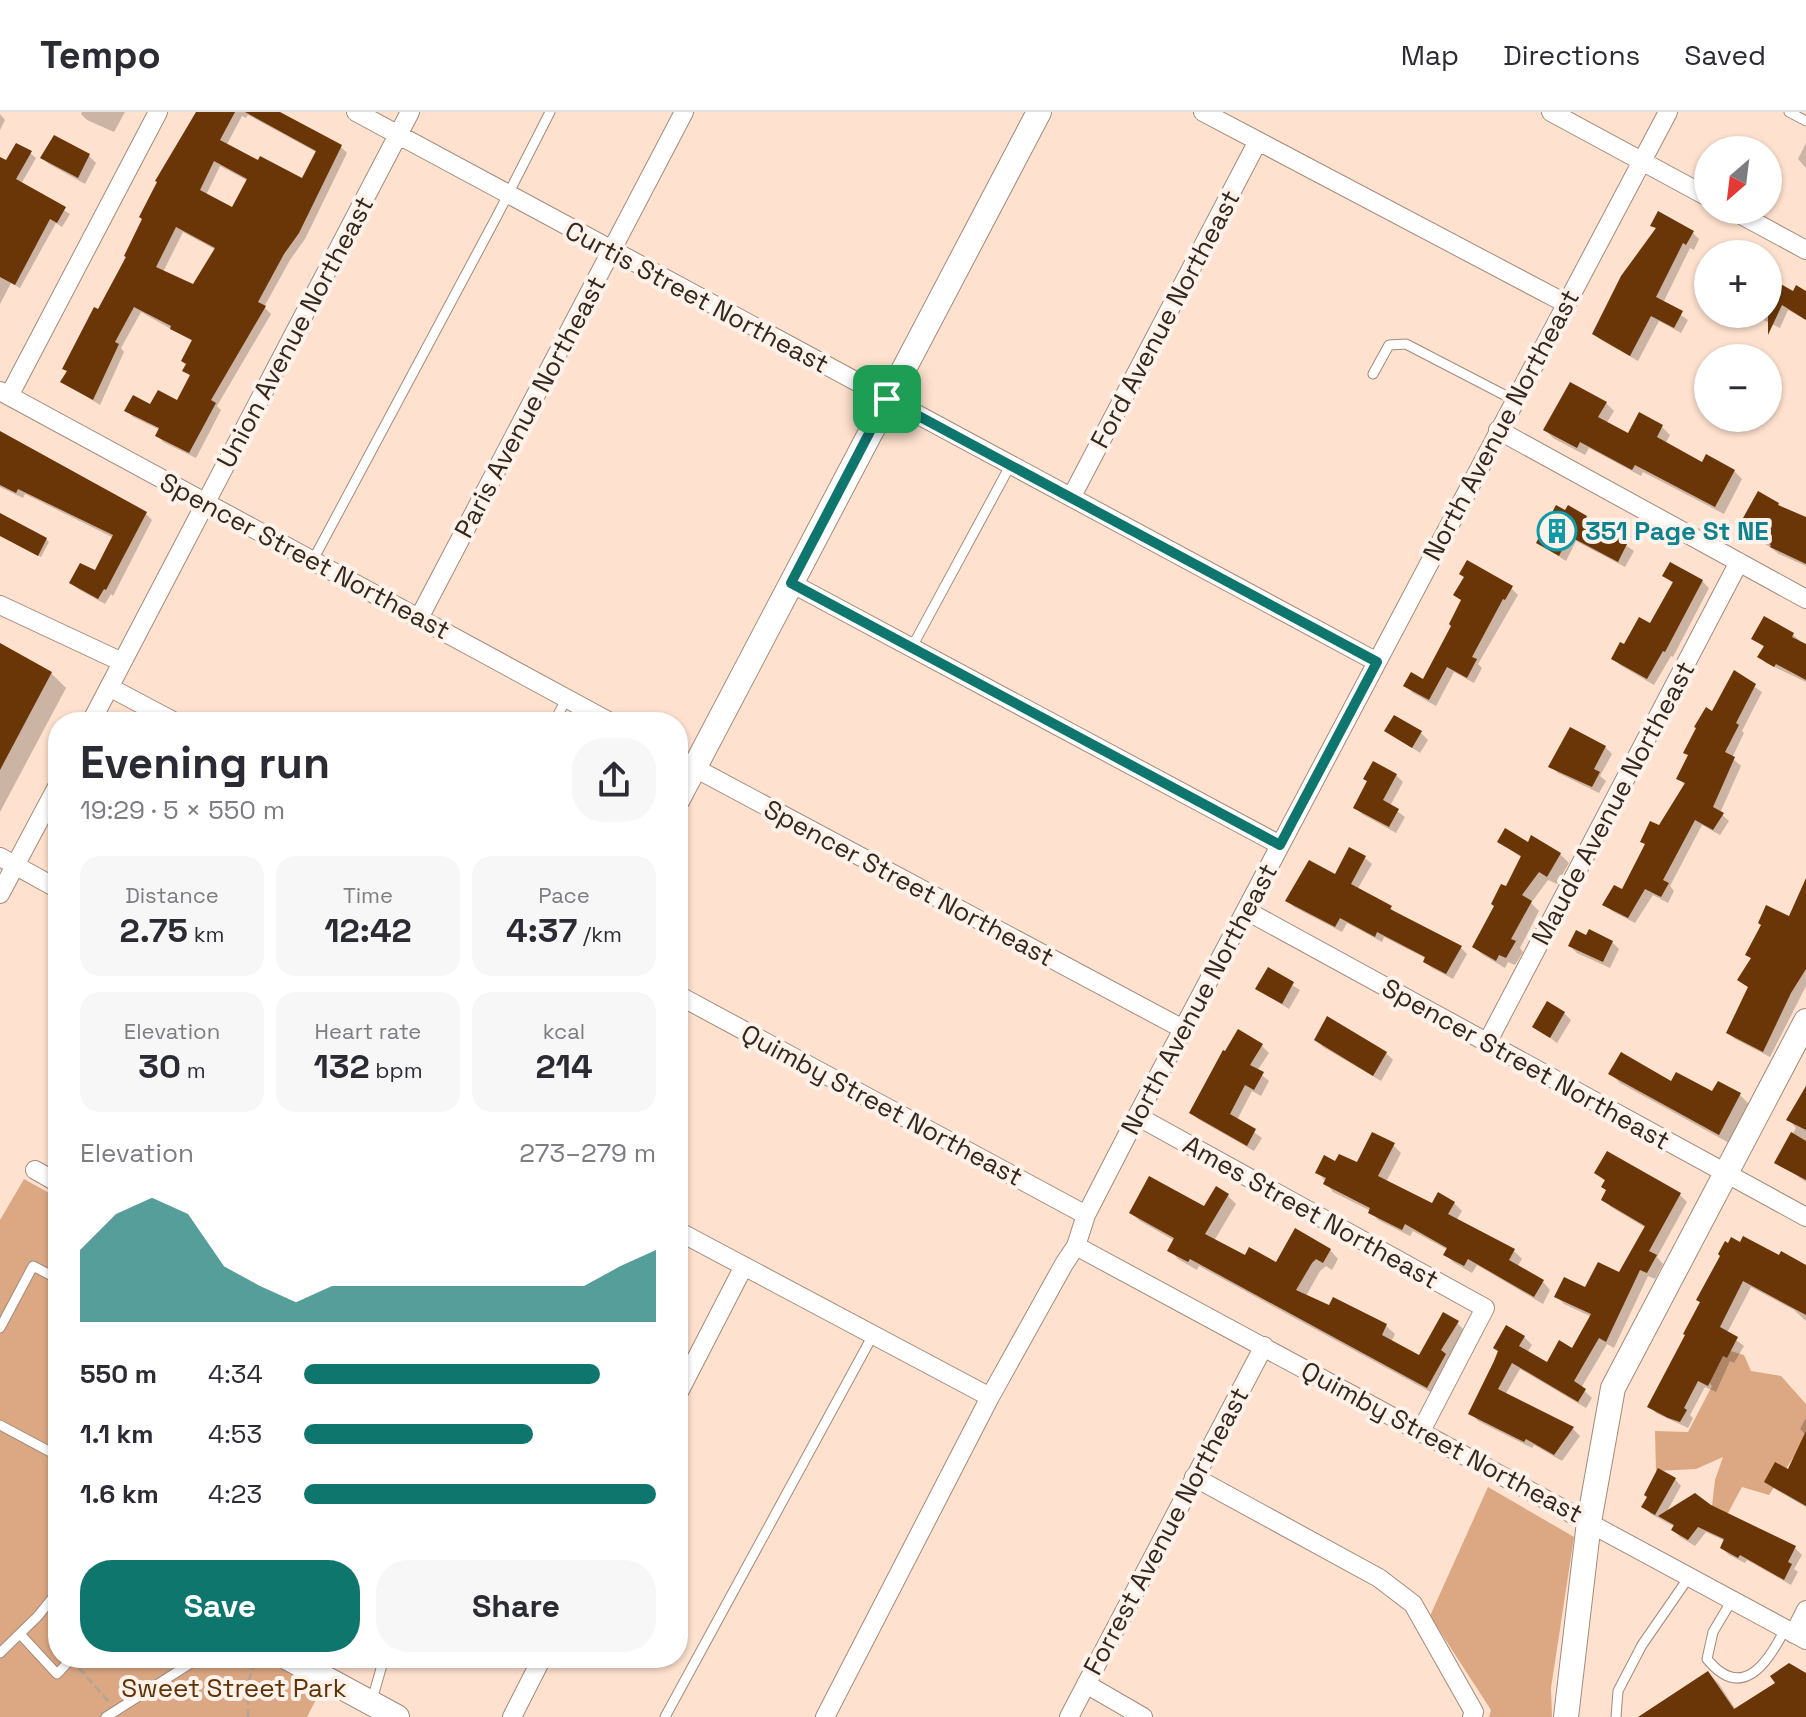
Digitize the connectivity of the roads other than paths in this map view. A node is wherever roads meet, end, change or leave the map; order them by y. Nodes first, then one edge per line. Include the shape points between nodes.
1 (158, 112) edge
2 (356, 112) edge
3 (410, 112) edge
4 (550, 112) edge
5 (684, 112) edge
6 (1039, 112) edge
7 (1203, 112) edge
8 (1551, 112) edge
9 (1668, 112) edge
10 (1789, 112) edge
11 (1806, 121) edge
12 (398, 134) junction
13 (1258, 141) junction
14 (1642, 161) junction
15 (1694, 189) edge
16 (508, 194) junction
17 (1758, 224) edge
18 (1806, 250) edge
19 (612, 251) junction
20 (1565, 303) junction
21 (1373, 374) dead end
22 (4, 394) edge
23 (887, 399) junction
24 (1514, 400) junction
25 (1498, 430) junction
26 (1011, 464) junction
27 (1072, 496) junction
28 (206, 503) junction
29 (313, 560) junction
30 (1739, 562) junction
31 (791, 583) junction
32 (1806, 599) edge
33 (0, 605) edge
34 (419, 618) junction
35 (912, 647) junction
36 (122, 662) junction
37 (1377, 662) junction
38 (109, 687) junction
39 (567, 698) junction
40 (96, 712) edge
41 (156, 712) edge
42 (559, 712) edge
43 (592, 712) edge
44 (688, 761) edge
45 (688, 765) edge
46 (48, 800) edge
47 (1280, 845) junction
48 (8, 862) edge
49 (48, 884) edge
50 (0, 894) edge
51 (1247, 911) junction
52 (688, 1000) edge
53 (1806, 1021) edge
54 (1183, 1029) junction
55 (1487, 1043) junction
56 (1137, 1116) junction
57 (35, 1170) dead end
58 (1727, 1173) junction
59 (48, 1177) edge
60 (1086, 1215) junction
61 (1806, 1217) edge
62 (688, 1236) edge
63 (1076, 1246) junction
64 (744, 1266) junction
65 (48, 1274) edge
66 (0, 1328) edge
67 (873, 1335) junction
68 (1264, 1346) junction
69 (688, 1375) edge
70 (990, 1397) junction
71 (0, 1425) edge
72 (1421, 1431) junction
73 (48, 1451) edge
74 (1194, 1477) junction
75 (1589, 1522) junction
76 (1689, 1577) junction
77 (1732, 1600) junction
78 (48, 1602) edge
79 (1806, 1610) edge
80 (20, 1634) junction
81 (1795, 1634) edge
82 (0, 1653) edge
83 (48, 1664) edge
84 (183, 1668) edge
85 (306, 1668) edge
86 (381, 1668) edge
87 (537, 1668) edge
88 (1086, 1684) junction
89 (371, 1703) junction
90 (1617, 1716) edge
91 (106, 1717) edge
92 (397, 1717) edge
93 (512, 1717) edge
94 (665, 1717) edge
95 (825, 1717) edge
96 (1069, 1717) edge
97 (1143, 1717) edge
98 (1472, 1717) edge
99 (1566, 1717) edge

1 - 22 street
2 - 12 street, Curtis Street Northeast
3 - 12 street, Union Avenue Northeast
4 - 16 lane
5 - 19 street, Paris Avenue Northeast
6 - 23 street
7 - 13 street
8 - 14 street
9 - 14 street, North Avenue Northeast
10 - 11 lane
12 - 16 street, Curtis Street Northeast
12 - 28 street, Union Avenue Northeast
13 - 20 street
13 - 27 street, Ford Avenue Northeast
14 - 15 street
14 - 20 street, North Avenue Northeast
16 - 19 street, Curtis Street Northeast
16 - 29 lane
17 - 18 street
19 - 23 street, Curtis Street Northeast
19 - 34 street, Paris Avenue Northeast
20 - 24 street, North Avenue Northeast
21 - 24 lane via 1389,345 1406,344
22 - 28 street, Spencer Street Northeast
23 - 26 street, Curtis Street Northeast
23 - 31 street
24 - 25 street, North Avenue Northeast
25 - 30 street
25 - 37 street, North Avenue Northeast
26 - 27 street, Curtis Street Northeast
26 - 35 lane
27 - 37 street, Curtis Street Northeast
28 - 29 street, Spencer Street Northeast
28 - 36 street, Union Avenue Northeast
29 - 34 street, Spencer Street Northeast
30 - 32 street
30 - 55 street, Maude Avenue Northeast
31 - 35 street
31 - 44 street
33 - 36 street
34 - 39 street, Spencer Street Northeast
35 - 47 street
36 - 38 street, Union Avenue Northeast
37 - 47 street, North Avenue Northeast
38 - 40 street, Union Avenue Northeast
38 - 41 street
39 - 42 lane
39 - 43 street, Spencer Street Northeast
45 - 54 street, Spencer Street Northeast
46 - 48 street
47 - 51 street, North Avenue Northeast
48 - 49 street
48 - 50 street
51 - 54 street, North Avenue Northeast
51 - 55 street, Spencer Street Northeast
52 - 60 street, Quimby Street Northeast
53 - 58 street
54 - 56 street, North Avenue Northeast
55 - 58 street, Spencer Street Northeast
56 - 60 street, North Avenue Northeast
56 - 72 street, Ames Street Northeast via 1485,1308
57 - 59 street
58 - 61 street, Spencer Street Northeast
58 - 75 street via 1613,1388
60 - 63 street, North Avenue Northeast
62 - 64 street
63 - 68 street, Quimby Street Northeast
63 - 70 street, North Avenue Northeast
64 - 67 street
64 - 69 street
65 - 66 lane via 33,1266
67 - 70 street
67 - 94 lane
68 - 72 street, Quimby Street Northeast
68 - 74 street, Forrest Avenue Northeast
70 - 95 street, North Avenue Northeast
71 - 73 lane
72 - 75 street, Quimby Street Northeast
74 - 88 street, Forrest Avenue Northeast
74 - 98 street via 1379,1578 1413,1604 1474,1712
75 - 76 street, Quimby Street Northeast
75 - 99 street
76 - 77 street, Quimby Street Northeast
76 - 90 lane via 1618,1691
77 - 81 street, Quimby Street Northeast
77 - 81 lane via 1713,1632 1707,1659 1724,1675 1742,1679
78 - 80 lane
79 - 81 street
80 - 82 lane
80 - 83 lane
84 - 91 lane
85 - 89 street
86 - 89 lane
87 - 93 street
88 - 96 street, Forrest Avenue Northeast
88 - 97 street
89 - 92 street

